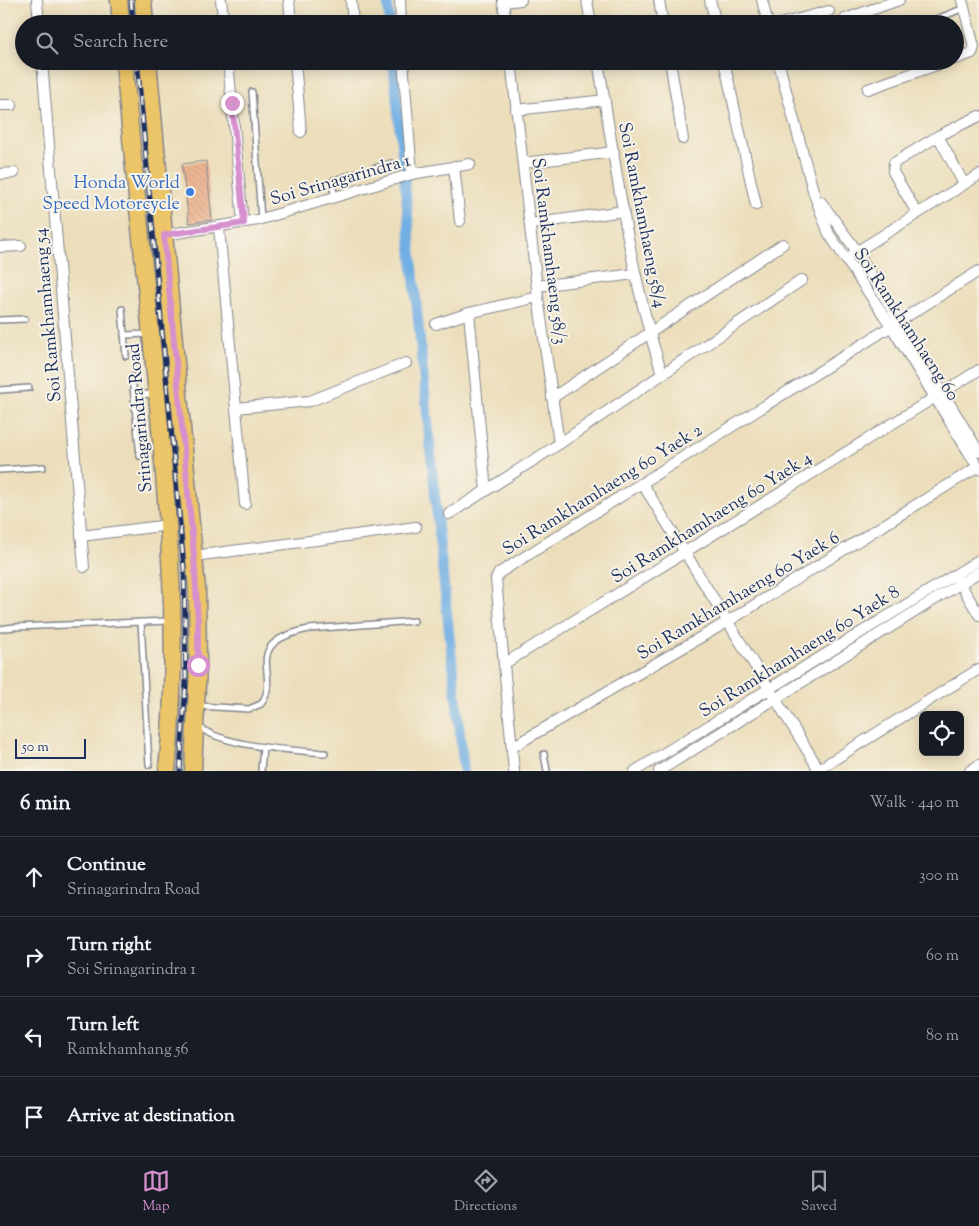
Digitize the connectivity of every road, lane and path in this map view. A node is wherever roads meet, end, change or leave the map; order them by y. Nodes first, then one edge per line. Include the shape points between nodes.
1 (37, 0) edge
2 (119, 0) edge
3 (143, 0) edge
4 (221, 0) edge
5 (288, 0) edge
6 (351, 0) edge
7 (400, 0) edge
8 (521, 0) edge
9 (587, 0) edge
10 (659, 0) edge
11 (710, 0) edge
12 (762, 0) edge
13 (899, 0) edge
14 (503, 1) edge
15 (963, 4) edge
16 (829, 12) dead end
17 (38, 15) edge
18 (120, 15) edge
19 (144, 15) edge
20 (223, 15) edge
21 (290, 15) edge
22 (352, 15) edge
23 (401, 15) edge
24 (505, 15) edge
25 (590, 15) edge
26 (662, 15) edge
27 (714, 15) edge
28 (766, 15) edge
29 (817, 15) edge
30 (856, 15) edge
31 (942, 15) edge
32 (964, 56) edge
33 (43, 70) edge
34 (125, 70) edge
35 (149, 70) edge
36 (229, 70) edge
37 (296, 70) edge
38 (403, 70) edge
39 (511, 70) edge
40 (600, 70) edge
41 (671, 70) edge
42 (726, 70) edge
43 (780, 70) edge
44 (922, 70) edge
45 (868, 89) dead end
46 (252, 92) dead end
47 (605, 100) junction
48 (12, 104) dead end
49 (0, 105) edge
50 (516, 110) junction
51 (979, 116) edge
52 (300, 132) dead end
53 (938, 136) junction
54 (682, 139) dead end
55 (614, 152) junction
56 (391, 163) dead end
57 (522, 163) junction
58 (470, 164) dead end
59 (454, 166) junction
60 (14, 173) dead end
61 (0, 174) edge
62 (979, 175) edge
63 (406, 176) junction
64 (964, 184) junction
65 (814, 194) junction
66 (335, 197) junction
67 (756, 205) dead end
68 (624, 211) junction
69 (917, 214) junction
70 (261, 219) junction
71 (460, 221) dead end
72 (244, 223) junction
73 (530, 224) junction
74 (219, 228) junction
75 (164, 235) junction
76 (783, 244) dead end
77 (22, 246) dead end
78 (0, 247) edge
79 (857, 251) junction
80 (845, 258) junction
81 (979, 271) edge
82 (635, 274) junction
83 (802, 280) dead end
84 (538, 291) junction
85 (122, 308) dead end
86 (469, 313) junction
87 (25, 319) dead end
88 (0, 320) edge
89 (436, 324) dead end
90 (895, 324) junction
91 (151, 333) junction
92 (649, 334) junction
93 (124, 335) junction
94 (126, 356) dead end
95 (406, 363) dead end
96 (979, 370) edge
97 (662, 373) junction
98 (132, 377) dead end
99 (29, 388) dead end
100 (0, 390) edge
101 (157, 393) junction
102 (939, 395) junction
103 (134, 396) junction
104 (552, 398) junction
105 (236, 408) junction
106 (559, 444) junction
107 (979, 452) edge
108 (140, 456) dead end
109 (43, 467) dead end
110 (979, 468) edge
111 (0, 470) edge
112 (642, 483) junction
113 (486, 491) junction
114 (244, 504) dead end
115 (449, 514) dead end
116 (169, 525) junction
117 (416, 527) dead end
118 (82, 536) junction
119 (685, 553) junction
120 (194, 556) junction
121 (979, 560) edge
122 (84, 567) dead end
123 (979, 572) edge
124 (958, 579) junction
125 (979, 615) edge
126 (174, 621) junction
127 (414, 621) dead end
128 (140, 622) junction
129 (198, 622) junction
130 (728, 622) junction
131 (0, 629) edge
132 (866, 629) junction
133 (873, 638) junction
134 (504, 664) junction
135 (979, 669) edge
136 (770, 688) junction
137 (777, 698) junction
138 (196, 706) junction
139 (196, 724) junction
140 (682, 742) junction
141 (263, 747) junction
142 (512, 747) junction
143 (689, 752) junction
144 (325, 753) dead end
145 (544, 754) dead end
146 (149, 765) dead end
147 (979, 765) edge
148 (819, 770) edge
149 (167, 771) edge
150 (193, 771) edge
151 (261, 771) edge
152 (514, 771) edge
153 (547, 771) edge
154 (636, 771) edge
155 (659, 771) edge
156 (970, 771) edge

1 - 17 street
2 - 18 main road
3 - 19 main road
4 - 20 street
5 - 21 street
6 - 22 street
7 - 23 street
8 - 14 street
9 - 25 street
10 - 26 street
11 - 27 street
12 - 28 street
13 - 30 street
14 - 24 street
15 - 31 lane
15 - 32 street via 972,38 972,53
16 - 29 street
33 - 118 street, Soi Ramkhamhaeng 54
34 - 91 main road, Srinagarindra Road
35 - 75 main road
36 - 72 street
37 - 52 street
38 - 63 street
39 - 50 street, Soi Ramkhamhaeng 58/3
40 - 47 street, Soi Ramkhamhaeng 58/4
41 - 54 street
42 - 67 street
43 - 65 street, Soi Ramkhamhaeng 60
44 - 45 street
46 - 70 lane
47 - 50 street
47 - 55 street, Soi Ramkhamhaeng 58/4
48 - 49 street
50 - 57 street, Soi Ramkhamhaeng 58/3
51 - 53 street
53 - 64 street
53 - 69 street via 892,167
55 - 57 street
55 - 68 street, Soi Ramkhamhaeng 58/4
56 - 66 lane via 334,180
57 - 73 street, Soi Ramkhamhaeng 58/3
58 - 59 street, Soi Srinagarindra 1
59 - 63 street, Soi Srinagarindra 1
59 - 71 street
60 - 61 street
62 - 64 street
63 - 66 street, Soi Srinagarindra 1
64 - 69 street
65 - 79 street, Soi Ramkhamhaeng 60
65 - 80 street, Soi Ramkhamhaeng 60 via 830,234
66 - 70 street, Soi Srinagarindra 1
68 - 73 street
68 - 82 street, Soi Ramkhamhaeng 58/4
69 - 79 street
70 - 72 street, Soi Srinagarindra 1
72 - 74 street, Soi Srinagarindra 1
73 - 84 street, Soi Ramkhamhaeng 58/3
74 - 75 street, Soi Srinagarindra 1
74 - 105 street
75 - 120 main road
76 - 92 street
77 - 78 street
79 - 80 street
79 - 90 street, Soi Ramkhamhaeng 60
80 - 90 street, Soi Ramkhamhaeng 60
81 - 90 street, Soi Ramkhamhaeng 60 Yaek 2
82 - 84 street
82 - 92 street, Soi Ramkhamhaeng 58/4
83 - 97 street
84 - 86 street
84 - 104 street, Soi Ramkhamhaeng 58/3
85 - 93 lane
86 - 89 street
86 - 113 street
87 - 88 lane
90 - 102 street, Soi Ramkhamhaeng 60
90 - 112 street, Soi Ramkhamhaeng 60 Yaek 2
91 - 93 lane
91 - 101 main road, Srinagarindra Road
92 - 97 street, Soi Ramkhamhaeng 58/4
92 - 104 street
93 - 94 lane
95 - 105 street via 310,400
96 - 102 street, Soi Ramkhamhaeng 60 Yaek 4
97 - 106 street
98 - 103 lane
99 - 100 lane
101 - 103 lane
101 - 116 main road, Srinagarindra Road
102 - 107 street, Soi Ramkhamhaeng 60
102 - 110 street, Soi Ramkhamhaeng 60
102 - 119 street, Soi Ramkhamhaeng 60 Yaek 4
103 - 108 lane
104 - 106 street, Soi Ramkhamhaeng 58/3
105 - 114 street
106 - 113 street
109 - 111 lane
110 - 130 street, Soi Ramkhamhaeng 60 Yaek 6
112 - 119 street
112 - 134 street, Soi Ramkhamhaeng 60 Yaek 2 via 499,574 496,579
113 - 115 street
116 - 118 street
116 - 126 main road, Srinagarindra Road
117 - 120 street
118 - 122 street, Soi Ramkhamhaeng 54
119 - 130 street
119 - 134 street, Soi Ramkhamhaeng 60 Yaek 4
120 - 129 main road
121 - 124 street, Soi Ramkhamhaeng 60 Yaek 8
123 - 124 street, Soi Ramkhamhaeng 60 Yaek 8
124 - 125 street
124 - 132 street, Soi Ramkhamhaeng 60 Yaek 8
124 - 133 street, Soi Ramkhamhaeng 60 Yaek 8
126 - 128 lane
126 - 129 main road
126 - 149 main road, Srinagarindra Road via 174,678
127 - 138 lane via 309,629 295,633 269,648 266,655 266,694 261,704 249,709
128 - 131 lane
128 - 146 lane
129 - 138 main road
130 - 136 street
130 - 142 street, Soi Ramkhamhaeng 60 Yaek 6
132 - 133 street
132 - 136 street, Soi Ramkhamhaeng 60 Yaek 8
133 - 137 street, Soi Ramkhamhaeng 60 Yaek 8
134 - 142 street, Soi Ramkhamhaeng 60 Yaek 2
135 - 148 street
136 - 137 street
136 - 140 street, Soi Ramkhamhaeng 60 Yaek 8
137 - 143 street, Soi Ramkhamhaeng 60 Yaek 8
137 - 148 street
138 - 139 main road
139 - 141 lane via 207,734
139 - 150 main road
140 - 143 street
140 - 154 street, Soi Ramkhamhaeng 60 Yaek 8
141 - 144 lane
141 - 151 lane
142 - 152 street, Soi Ramkhamhaeng 60 Yaek 2
143 - 155 street, Soi Ramkhamhaeng 60 Yaek 8
145 - 153 lane
147 - 156 street

